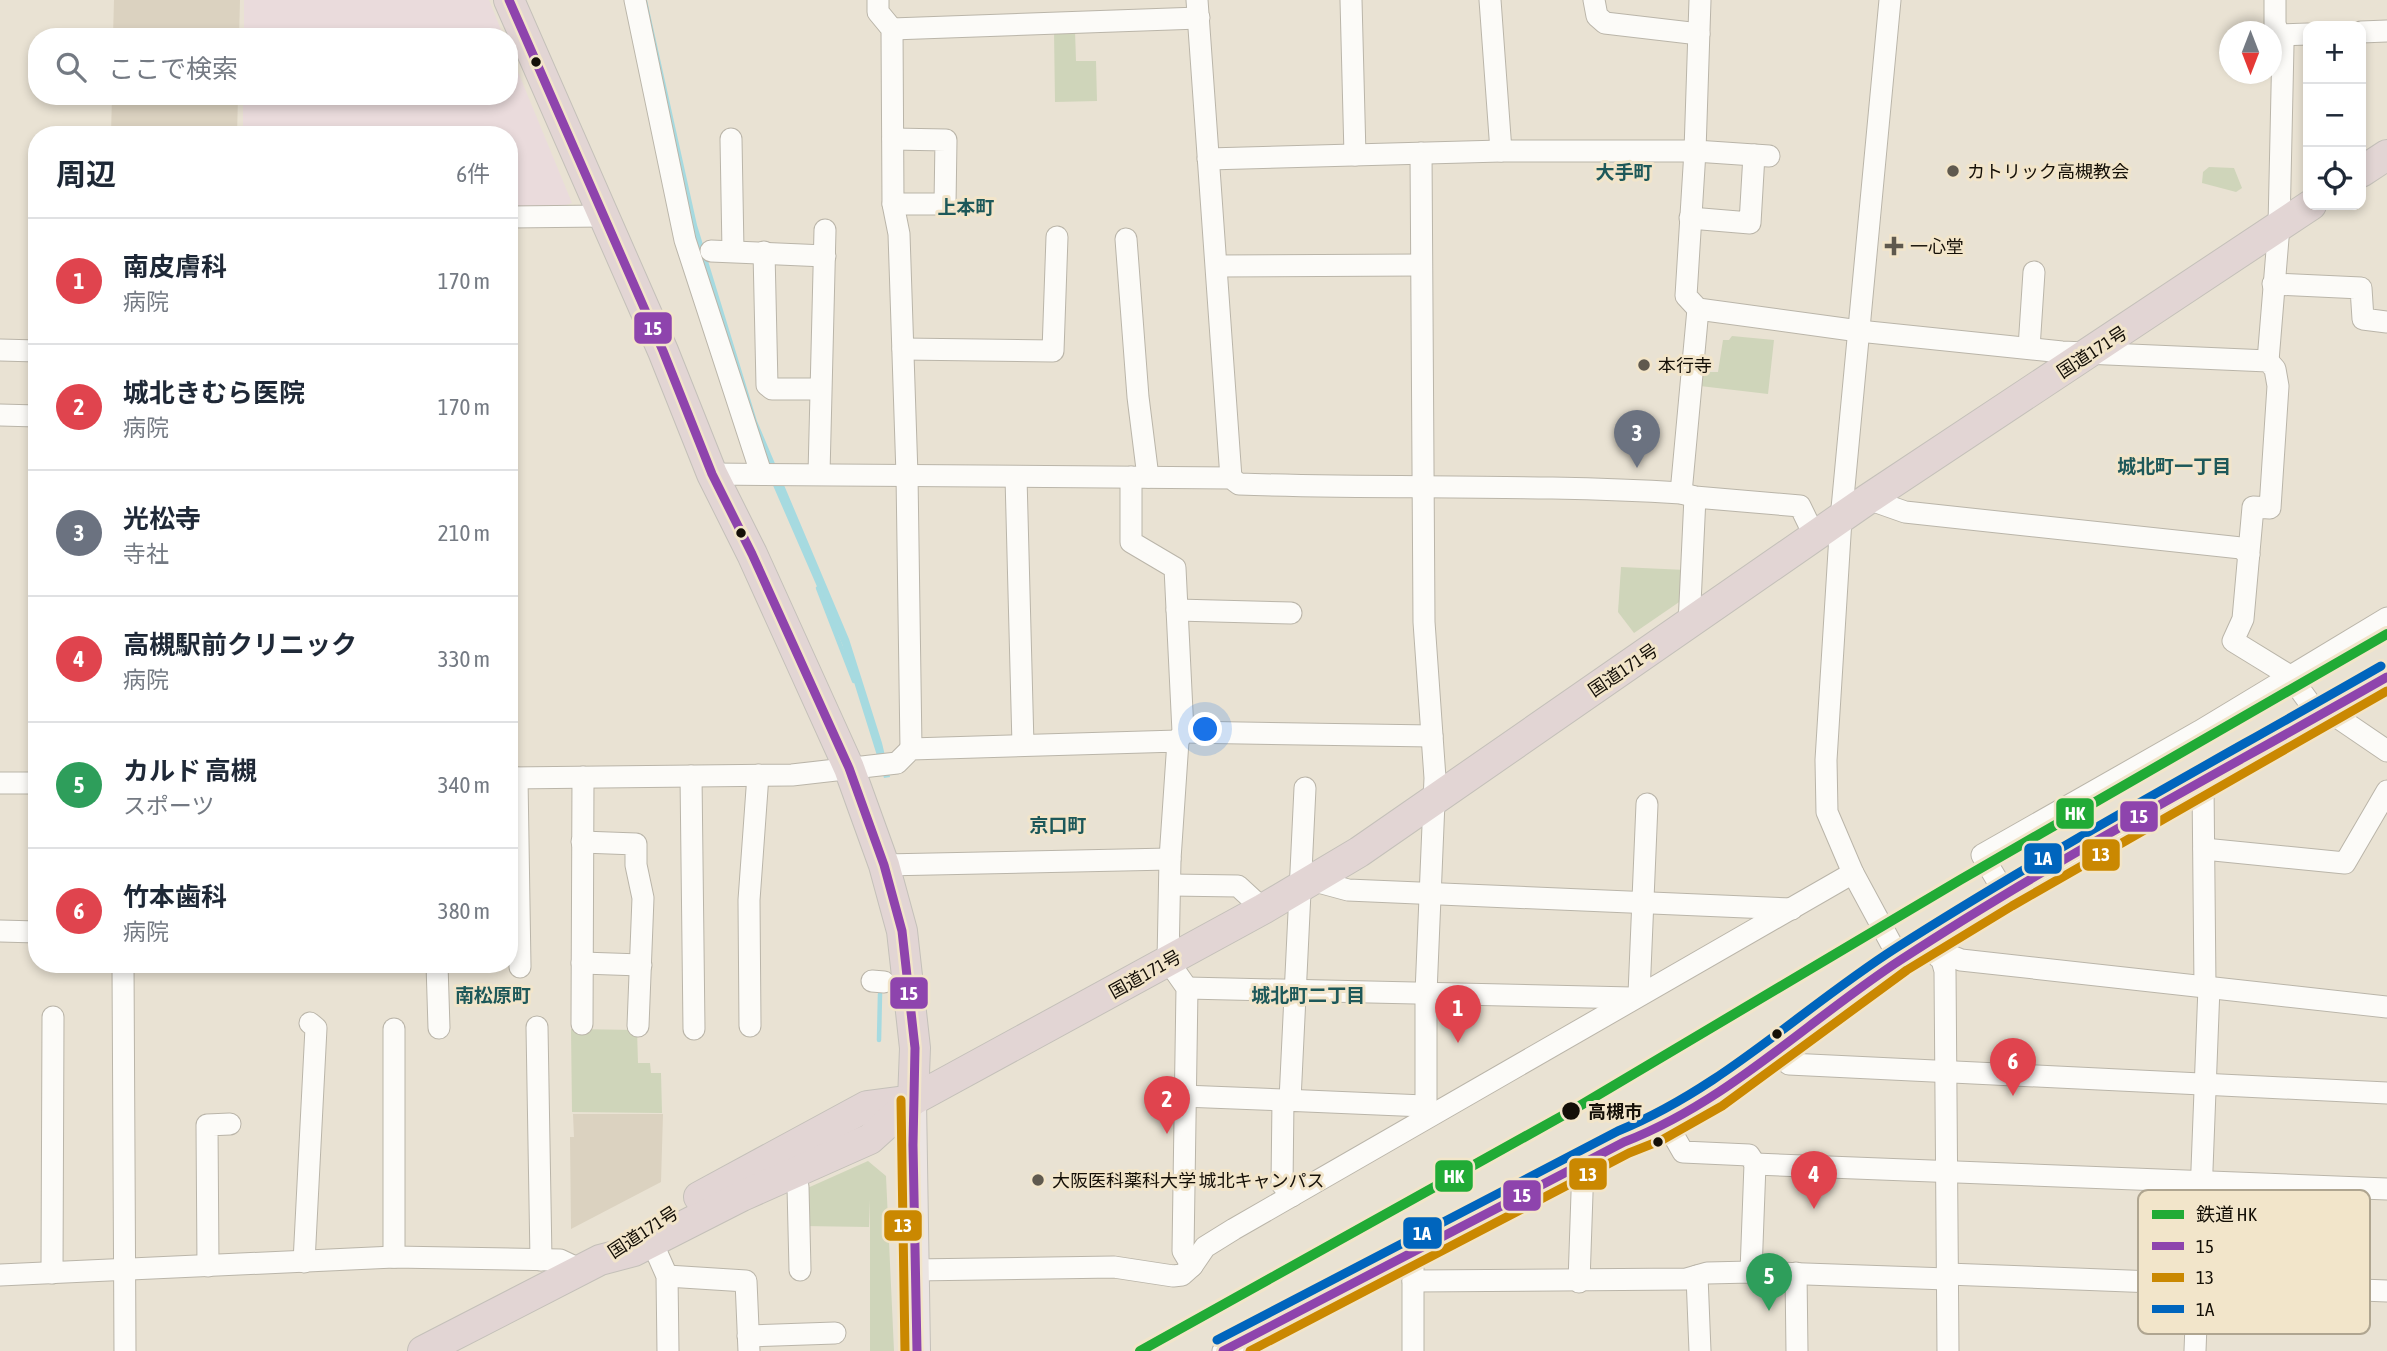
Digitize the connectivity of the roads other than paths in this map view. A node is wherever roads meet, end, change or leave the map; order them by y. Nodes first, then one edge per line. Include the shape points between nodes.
1 (509, 0) edge
2 (635, 0) edge
3 (878, 0) edge
4 (1351, 0) edge
5 (1490, 0) edge
6 (1594, 0) edge
7 (1700, 0) edge
8 (1890, 0) edge
9 (2275, 0) edge
10 (1198, 9) edge
11 (2277, 21) edge
12 (892, 29) junction
13 (2366, 32) edge
14 (2387, 32) edge
15 (1699, 34) junction
16 (2303, 34) edge
17 (2282, 35) edge
18 (2282, 43) edge
19 (731, 139) dead end
20 (893, 139) junction
21 (1501, 151) junction
22 (1695, 151) junction
23 (1421, 153) junction
24 (1355, 155) junction
25 (2387, 155) edge
26 (1208, 159) junction
27 (2366, 169) edge
28 (893, 204) junction
29 (2303, 210) edge
30 (603, 216) junction
31 (518, 217) edge
32 (1690, 218) junction
33 (2279, 226) junction
34 (825, 230) dead end
35 (1057, 237) dead end
36 (1126, 239) dead end
37 (711, 251) dead end
38 (733, 251) junction
39 (764, 252) junction
40 (825, 256) junction
41 (1421, 265) junction
42 (1218, 266) junction
43 (2034, 272) dead end
44 (2273, 284) junction
45 (1698, 309) junction
46 (2387, 322) edge
47 (1858, 331) junction
48 (2029, 348) junction
49 (903, 349) junction
50 (0, 350) edge
51 (28, 351) edge
52 (2090, 353) junction
53 (2267, 361) junction
54 (820, 390) junction
55 (0, 415) edge
56 (28, 416) edge
57 (769, 473) junction
58 (712, 474) junction
59 (819, 474) junction
60 (907, 475) junction
61 (1016, 477) junction
62 (1140, 477) junction
63 (1231, 478) junction
64 (1423, 486) junction
65 (1688, 495) junction
66 (1868, 499) junction
67 (1841, 519) junction
68 (1815, 537) junction
69 (2249, 555) junction
70 (1177, 610) junction
71 (1291, 613) dead end
72 (2387, 618) edge
73 (1689, 625) junction
74 (2290, 676) junction
75 (2387, 677) edge
76 (2326, 713) junction
77 (1181, 736) junction
78 (1432, 736) junction
79 (1023, 746) junction
80 (911, 749) junction
81 (2387, 751) edge
82 (849, 768) junction
83 (758, 775) junction
84 (691, 776) junction
85 (583, 777) junction
86 (518, 778) edge
87 (0, 783) edge
88 (28, 783) edge
89 (2203, 785) junction
90 (1305, 788) dead end
91 (2387, 790) edge
92 (1434, 800) junction
93 (1647, 804) dead end
94 (582, 842) junction
95 (2204, 849) junction
96 (1170, 859) junction
97 (884, 865) junction
98 (1853, 873) junction
99 (1306, 883) junction
100 (1171, 885) junction
101 (1431, 894) junction
102 (2006, 895) junction
103 (1641, 904) junction
104 (1263, 909) junction
105 (1792, 909) junction
106 (518, 913) edge
107 (0, 931) edge
108 (28, 932) edge
109 (1924, 945) junction
110 (1900, 960) junction
111 (1168, 961) junction
112 (582, 964) junction
113 (641, 965) junction
114 (520, 967) dead end
115 (123, 973) edge
116 (437, 973) edge
117 (2207, 987) junction
118 (1186, 988) junction
119 (1296, 988) junction
120 (1426, 993) junction
121 (1636, 996) junction
122 (2387, 1007) edge
123 (53, 1017) dead end
124 (310, 1023) dead end
125 (582, 1024) dead end
126 (638, 1026) dead end
127 (750, 1026) dead end
128 (537, 1027) dead end
129 (439, 1028) dead end
130 (394, 1029) dead end
131 (694, 1029) dead end
132 (1773, 1051) junction
133 (1946, 1073) junction
134 (2206, 1085) junction
135 (2387, 1093) edge
136 (1183, 1096) junction
137 (913, 1100) junction
138 (1287, 1100) junction
139 (1425, 1111) junction
140 (230, 1124) dead end
141 (1667, 1124) junction
142 (1583, 1164) junction
143 (1755, 1164) junction
144 (1947, 1172) junction
145 (792, 1173) junction
146 (2202, 1182) junction
147 (2387, 1189) edge
148 (2202, 1190) edge
149 (1292, 1196) junction
150 (652, 1242) junction
151 (1413, 1252) junction
152 (394, 1257) junction
153 (541, 1260) junction
154 (304, 1262) junction
155 (590, 1265) junction
156 (208, 1266) junction
157 (1192, 1266) junction
158 (124, 1270) junction
159 (800, 1270) dead end
160 (914, 1270) junction
161 (1751, 1272) junction
162 (52, 1273) junction
163 (1796, 1273) junction
164 (0, 1275) edge
165 (667, 1276) junction
166 (1697, 1276) junction
167 (1947, 1276) junction
168 (1413, 1281) junction
169 (1579, 1282) junction
170 (2138, 1282) edge
171 (835, 1333) dead end
172 (748, 1343) edge
173 (125, 1351) edge
174 (424, 1351) edge
175 (668, 1351) edge
176 (917, 1351) edge
177 (1223, 1351) edge
178 (1413, 1351) edge
179 (1700, 1351) edge
180 (1797, 1351) edge
181 (1948, 1351) edge

1 - 30 highway
2 - 57 street via 685,240
3 - 12 street via 878,12
4 - 24 street
5 - 21 street
6 - 15 street via 1597,16 1605,23
7 - 15 street
8 - 47 street
9 - 11 street
10 - 12 street
10 - 26 street
12 - 20 street
13 - 14 street
15 - 22 street
16 - 17 street
18 - 33 street
19 - 38 street
20 - 28 street
20 - 28 street via 946,140 945,204
21 - 22 street
21 - 23 street
22 - 32 street
22 - 32 street via 1761,156 1750,223
23 - 24 street
23 - 41 street
24 - 26 street
25 - 27 highway
26 - 42 street
28 - 49 street via 899,234
29 - 33 highway, 国道171号
30 - 31 street
30 - 58 highway
32 - 45 street via 1686,296
33 - 44 street
33 - 52 highway, 国道171号
34 - 40 street
35 - 49 street via 1054,351
36 - 62 street
37 - 38 street
38 - 39 street
39 - 40 street
39 - 54 street via 767,384 772,389
40 - 54 street
41 - 42 street
41 - 64 street
42 - 63 street
43 - 48 street
44 - 46 street via 2361,288 2363,319
44 - 53 street
45 - 47 street
45 - 65 street
47 - 48 street
47 - 67 street
48 - 52 street
49 - 60 street
50 - 51 street
52 - 53 street
52 - 66 highway, 国道171号
53 - 69 street via 2275,369 2278,386 2270,508 2253,508
54 - 59 street
55 - 56 street
57 - 58 street
57 - 59 street
58 - 82 highway
59 - 60 street
60 - 61 street
60 - 80 street
61 - 62 street
61 - 79 street
62 - 63 street
62 - 70 street via 1131,542 1175,568
63 - 64 street via 1239,484
64 - 65 street via 1587,488
64 - 78 street via 1424,622
65 - 68 street via 1800,506
65 - 73 street
66 - 67 highway, 国道171号
66 - 69 street via 1905,512 2241,548
67 - 68 highway, 国道171号
67 - 98 street via 1826,812
68 - 73 highway, 国道171号
69 - 74 street via 2243,619 2233,641
70 - 71 street
70 - 77 street
72 - 74 street
73 - 92 highway, 国道171号
74 - 76 street via 2314,709
74 - 102 street via 1982,855
75 - 76 street
76 - 81 street
76 - 89 street
77 - 78 street
77 - 79 street
77 - 96 street
78 - 92 street
79 - 80 street
80 - 82 street via 897,763
82 - 83 street
82 - 97 highway
83 - 84 street
83 - 127 street via 749,900
84 - 85 street
84 - 131 street
85 - 86 street
85 - 94 street
87 - 88 street
89 - 95 street
89 - 102 street
90 - 99 street
91 - 95 street via 2345,863
92 - 99 highway, 国道171号
92 - 101 street
93 - 103 street
94 - 112 street
94 - 113 street via 636,844 643,898
95 - 117 street
96 - 97 street
96 - 100 street
97 - 137 highway via 902,931 915,1048
98 - 105 street
98 - 110 street
99 - 101 street
99 - 104 highway, 国道171号
99 - 119 street
100 - 104 street via 1238,886
100 - 111 street
101 - 103 street
101 - 120 street
102 - 109 street
103 - 105 street
103 - 121 street
104 - 111 highway, 国道171号
105 - 121 street
106 - 114 street
107 - 108 street
109 - 110 street
109 - 117 street via 1961,960
109 - 133 street via 1938,955 1945,971
110 - 132 street
111 - 118 street
111 - 137 highway, 国道171号
112 - 113 street
112 - 125 street
113 - 126 street
115 - 158 street
116 - 129 street
117 - 122 street
117 - 134 street
118 - 119 street
118 - 136 street
119 - 120 street
119 - 138 street
120 - 121 street
120 - 139 street
121 - 139 street
123 - 162 street
124 - 154 street via 316,1028
128 - 153 street
130 - 152 street
132 - 133 street via 1788,1064
132 - 141 street via 1716,1095
133 - 134 street
133 - 144 street
134 - 135 street
134 - 146 street
136 - 138 street
136 - 157 street via 1183,1251
137 - 145 highway, 国道171号 via 870,1139
137 - 155 highway, 国道171号 via 867,1106 625,1240
137 - 160 main road
138 - 139 street
138 - 149 street via 1282,1184
139 - 149 street
140 - 156 street via 207,1125
141 - 142 street
141 - 143 street via 1683,1152 1749,1155
142 - 151 street
142 - 169 street
143 - 144 street
143 - 161 street
144 - 146 street
144 - 167 street
145 - 150 highway, 国道171号
145 - 159 street via 798,1187
146 - 147 street
146 - 148 street
149 - 157 street via 1205,1247
150 - 155 highway, 国道171号
150 - 165 street
151 - 168 street
151 - 177 street
152 - 153 street
152 - 154 street
153 - 155 street
154 - 156 street
155 - 174 highway, 国道171号
156 - 158 street
157 - 160 street via 1173,1276 1114,1267
158 - 162 street
158 - 173 street
160 - 176 main road
161 - 163 street
161 - 166 street
162 - 164 street
163 - 167 street
163 - 180 street
165 - 172 street via 746,1281
165 - 175 street
166 - 169 street
166 - 179 street
167 - 170 street
167 - 181 street
168 - 169 street
168 - 178 street
171 - 172 street

